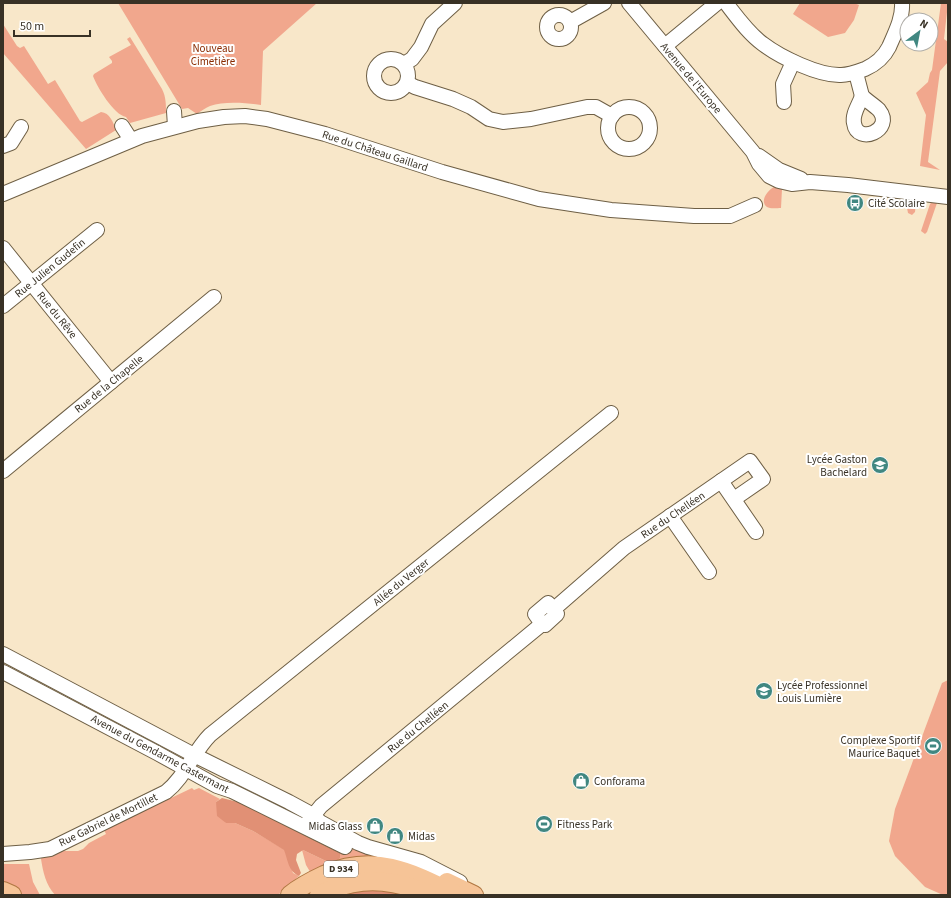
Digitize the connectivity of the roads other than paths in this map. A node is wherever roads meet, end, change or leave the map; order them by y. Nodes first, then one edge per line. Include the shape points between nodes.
1 (455, 3) edge
2 (604, 3) edge
3 (629, 3) edge
4 (718, 3) edge
5 (902, 3) edge
6 (570, 22) dead end
7 (665, 46) junction
8 (794, 62) junction
9 (404, 64) junction
10 (856, 73) junction
11 (407, 83) junction
12 (862, 96) dead end
13 (784, 102) dead end
14 (174, 111) dead end
15 (612, 116) dead end
16 (122, 126) dead end
17 (175, 126) junction
18 (21, 127) dead end
19 (130, 140) junction
20 (3, 146) edge
21 (3, 194) edge
22 (948, 197) edge
23 (755, 205) dead end
24 (97, 230) dead end
25 (3, 248) edge
26 (31, 283) junction
27 (214, 297) dead end
28 (3, 306) edge
29 (112, 382) junction
30 (611, 413) dead end
31 (3, 471) edge
32 (721, 481) junction
33 (734, 499) junction
34 (670, 516) junction
35 (756, 532) dead end
36 (709, 572) dead end
37 (3, 654) edge
38 (3, 661) edge
39 (3, 672) edge
40 (90, 700) junction
41 (111, 728) junction
42 (194, 755) junction
43 (186, 769) junction
44 (312, 821) junction
45 (345, 847) dead end
46 (3, 854) edge
47 (398, 869) junction
48 (3, 891) edge
49 (12, 895) edge
50 (290, 895) edge
51 (319, 895) edge
52 (433, 895) edge
53 (457, 895) edge
54 (474, 895) edge
55 (481, 895) edge

1 - 9 street via 432,24 421,47
2 - 6 street
3 - 7 street, Avenue de l'Europe
4 - 7 street
4 - 8 street via 761,43
5 - 10 street via 902,14 886,53 874,64
7 - 22 street, Avenue de l'Europe via 753,152 779,170 810,182
8 - 10 street via 823,73
8 - 13 street via 783,84
9 - 11 street via 409,73
9 - 11 street via 394,58 382,61 375,70 375,81 378,87 388,93 404,88
10 - 12 street
11 - 15 street via 453,99 498,122 512,122 587,107 596,107
14 - 17 street
16 - 19 street
17 - 19 street, Rue du Château Gaillard
17 - 23 street, Rue du Château Gaillard via 224,117 267,119 539,199 611,210 730,216
18 - 20 street via 11,143
19 - 21 street, Rue du Château Gaillard
24 - 26 street, Rue Julien Gudefin
25 - 26 street, Rue du Rêve
26 - 28 street, Rue Julien Gudefin
26 - 29 street, Rue du Rêve
27 - 29 street, Rue de la Chapelle
29 - 31 street, Rue de la Chapelle
30 - 42 street, Allée du Verger via 210,735
32 - 33 street
32 - 33 street, Rue du Chelléen via 750,461 763,479
32 - 34 street, Rue du Chelléen
33 - 35 street
34 - 36 street
34 - 44 street, Rue du Chelléen via 624,548 554,609 557,614 547,624 542,624 328,801
37 - 40 street, Avenue du Gendarme Castermant
38 - 40 street via 71,696
39 - 41 street, Avenue du Gendarme Castermant
40 - 42 street, Avenue du Gendarme Castermant
41 - 42 street via 126,729 178,758
41 - 43 street, Avenue du Gendarme Castermant
42 - 43 street, Rue Gabriel de Mortillet
42 - 44 street, Avenue du Gendarme Castermant
43 - 44 street, Avenue du Gendarme Castermant
43 - 46 street, Rue Gabriel de Mortillet via 173,787 166,792 50,849
44 - 45 street
44 - 55 street, Avenue du Gendarme Castermant via 368,847 421,862
47 - 50 main road, D 934 via 372,864 352,866 300,886
47 - 53 main road, D 934
47 - 54 main road via 424,872
48 - 49 main road
51 - 52 main road, D 934 via 357,882 378,881 404,885

